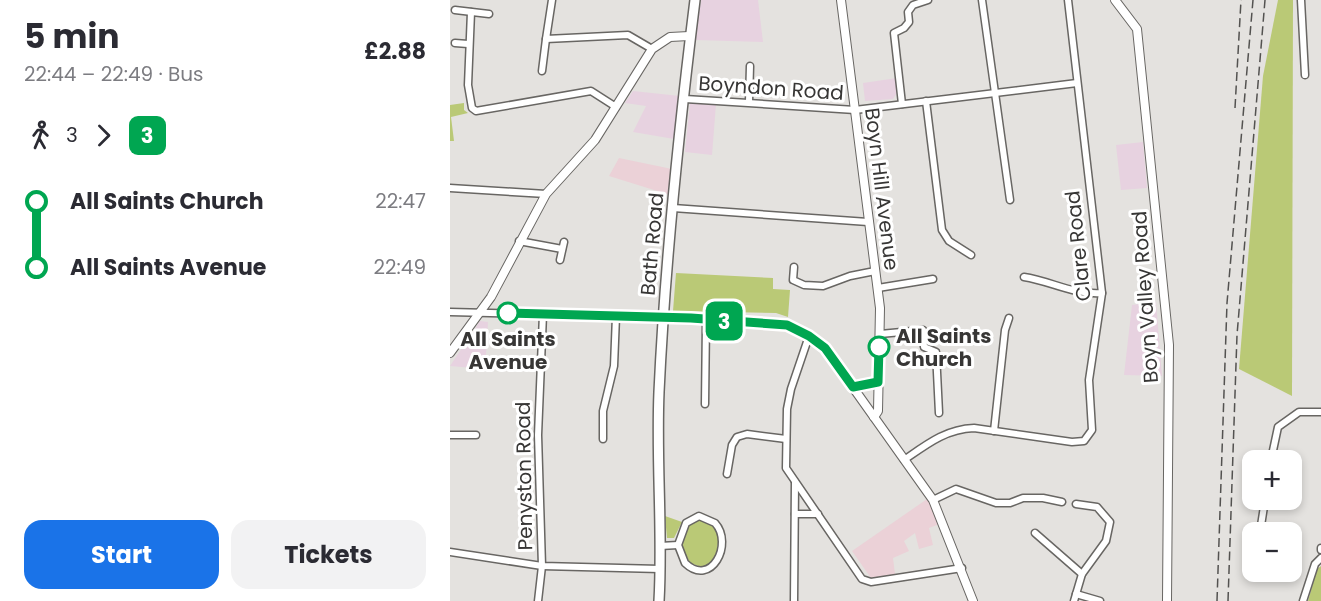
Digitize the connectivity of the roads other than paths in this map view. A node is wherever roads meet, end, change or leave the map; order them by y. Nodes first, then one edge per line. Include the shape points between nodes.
1 (552, 0) edge
2 (695, 0) edge
3 (841, 0) edge
4 (928, 0) edge
5 (982, 0) edge
6 (1068, 0) edge
7 (1115, 0) edge
8 (1301, 0) edge
9 (455, 10) dead end
10 (471, 12) junction
11 (489, 15) dead end
12 (689, 36) junction
13 (546, 39) junction
14 (455, 43) dead end
15 (468, 44) junction
16 (652, 49) junction
17 (750, 66) dead end
18 (542, 71) dead end
19 (1305, 75) dead end
20 (1077, 83) junction
21 (993, 94) junction
22 (685, 99) junction
23 (749, 101) junction
24 (926, 101) junction
25 (902, 104) junction
26 (616, 106) junction
27 (855, 110) junction
28 (450, 188) edge
29 (546, 194) junction
30 (1010, 200) dead end
31 (673, 208) junction
32 (868, 222) junction
33 (519, 241) junction
34 (971, 255) dead end
35 (560, 260) dead end
36 (794, 267) dead end
37 (875, 272) junction
38 (1024, 277) dead end
39 (933, 279) dead end
40 (878, 288) junction
41 (1102, 293) junction
42 (450, 312) edge
43 (480, 312) junction
44 (543, 314) junction
45 (616, 316) junction
46 (664, 317) junction
47 (1009, 318) dead end
48 (706, 321) junction
49 (880, 334) junction
50 (809, 336) junction
51 (450, 353) edge
52 (878, 382) junction
53 (853, 387) junction
54 (705, 404) dead end
55 (1321, 412) edge
56 (939, 413) dead end
57 (874, 417) junction
58 (731, 431) dead end
59 (994, 431) junction
60 (450, 435) edge
61 (476, 435) dead end
62 (737, 437) junction
63 (603, 439) dead end
64 (786, 439) junction
65 (1273, 450) edge
66 (904, 460) junction
67 (728, 474) dead end
68 (795, 481) junction
69 (933, 500) junction
70 (1062, 502) dead end
71 (1076, 504) dead end
72 (795, 514) junction
73 (818, 514) junction
74 (1035, 533) dead end
75 (678, 545) junction
76 (660, 546) junction
77 (450, 552) edge
78 (1321, 558) edge
79 (542, 566) junction
80 (962, 568) junction
81 (660, 569) junction
82 (1082, 574) junction
83 (1075, 598) edge
84 (1304, 599) edge
85 (538, 601) edge
86 (659, 601) edge
87 (794, 601) edge
88 (973, 601) edge
89 (1100, 601) edge
90 (1167, 601) edge

1 - 13 street
2 - 12 main road, Bath Road
3 - 27 street, Boyn Hill Avenue
4 - 25 street via 912,5 909,22 904,28 893,30
5 - 21 street
6 - 20 street, Clare Road
7 - 90 street, Boyn Valley Road via 1137,29 1169,345
8 - 19 street
9 - 10 street
10 - 11 street
10 - 15 street
12 - 16 street via 670,37
12 - 22 main road, Bath Road
13 - 16 street via 628,35
13 - 18 street
14 - 15 street
15 - 26 street via 468,86 476,111 591,91
16 - 26 street
17 - 23 street
20 - 21 street, Boyndon Road
20 - 41 street, Clare Road
21 - 24 street, Boyndon Road
21 - 30 street
22 - 23 street, Boyndon Road
22 - 31 main road, Bath Road
23 - 27 street, Boyndon Road
24 - 25 street, Boyndon Road
24 - 34 street via 943,209 942,230 949,241
25 - 27 street, Boyndon Road
26 - 29 street via 595,140
27 - 32 street, Boyn Hill Avenue
28 - 29 street
29 - 33 street
31 - 32 street
31 - 46 main road, Bath Road
32 - 37 street, Boyn Hill Avenue
33 - 35 street via 563,245
33 - 43 street
36 - 37 street via 793,280 813,287
37 - 40 street, Boyn Hill Avenue
38 - 41 street via 1045,280 1078,293
39 - 40 street
40 - 49 street, Boyn Hill Avenue
41 - 59 street, Clare Road via 1089,380 1089,435 1084,441 1072,442
42 - 43 street
43 - 44 street
43 - 51 street
44 - 45 street
44 - 79 street, Penyston Road via 538,435
45 - 46 street
45 - 63 street via 614,366 603,411
46 - 48 street
46 - 76 main road, Bath Road via 658,434
47 - 59 street
48 - 50 street via 771,322
48 - 54 street
49 - 52 street, Boyn Hill Avenue
49 - 56 street via 923,330 924,347 936,352
50 - 53 street via 825,348
50 - 64 street via 790,389
52 - 53 street
52 - 57 street, Boyn Hill Avenue via 878,411
53 - 57 street
55 - 65 street via 1299,412 1278,427
57 - 66 street
58 - 62 street
59 - 66 street, Clare Road via 958,429 937,437
60 - 61 street
62 - 64 street via 747,434
62 - 67 street
64 - 68 street via 786,468
66 - 69 street
68 - 72 street
68 - 73 street
69 - 70 street via 956,489 996,502 1010,503 1023,498
69 - 80 street
71 - 82 street via 1097,507 1110,522 1106,541
72 - 73 street
72 - 87 street
73 - 80 street via 862,579 871,582
74 - 82 street
75 - 75 street via 689,566 700,570 715,565 722,538 718,526 704,516 690,519 681,531
75 - 76 street
76 - 81 main road, Bath Road
77 - 79 street
78 - 84 street
79 - 81 street
79 - 85 street, Penyston Road
80 - 88 street
81 - 86 main road, Bath Road
82 - 83 street
83 - 89 street

